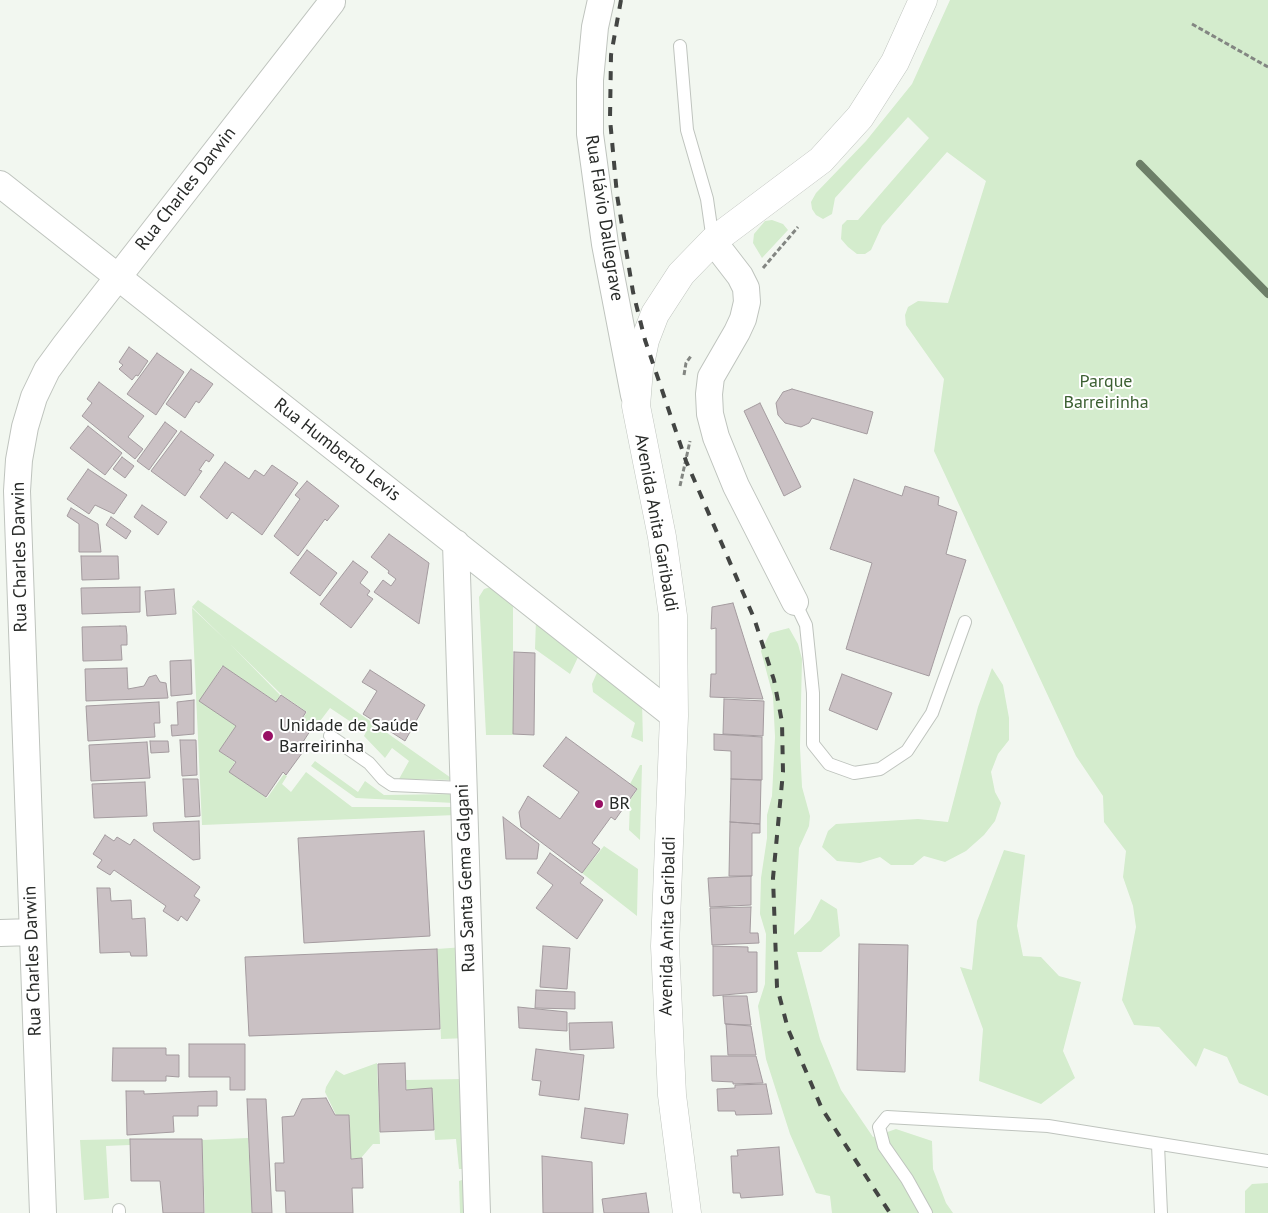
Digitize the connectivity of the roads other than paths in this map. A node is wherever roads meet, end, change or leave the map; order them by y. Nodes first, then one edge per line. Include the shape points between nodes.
1 (601, 0) edge
2 (923, 0) edge
3 (332, 2) dead end
4 (680, 46) dead end
5 (0, 184) edge
6 (713, 241) junction
7 (118, 277) junction
8 (636, 406) junction
9 (9, 523) edge
10 (456, 543) junction
11 (795, 602) joint
12 (965, 622) dead end
13 (674, 716) junction
14 (330, 736) dead end
15 (463, 788) junction
16 (32, 932) junction
17 (0, 933) edge
18 (1158, 1145) junction
19 (1268, 1161) edge
20 (42, 1213) edge
21 (477, 1213) edge
22 (687, 1213) edge
23 (926, 1213) edge
24 (1161, 1213) edge

1 - 8 street, Rua Flávio Dallegrave via 590,80 590,134 604,235
2 - 6 main road, Avenida Anita Garibaldi via 895,62 860,117 820,160
3 - 7 street, Rua Charles Darwin
4 - 6 lane via 687,130 708,200
5 - 7 street, Rua Humberto Levis
6 - 8 main road, Avenida Anita Garibaldi via 681,274 656,314 645,340
6 - 11 street via 740,276 746,288 747,302 737,332 711,377 710,414 726,463
7 - 9 street, Rua Charles Darwin via 52,364 34,397 25,427
7 - 10 street, Rua Humberto Levis
8 - 13 main road, Avenida Anita Garibaldi via 669,578 673,616
9 - 16 street, Rua Charles Darwin
10 - 13 street, Rua Humberto Levis
10 - 15 street, Rua Santa Gema Galgani
11 - 12 lane via 806,625 813,744 830,764 854,773 880,769 907,751 932,714
13 - 22 main road, Avenida Anita Garibaldi via 665,946 666,1006 672,1095
14 - 15 lane via 369,763 392,785
15 - 21 street, Rua Santa Gema Galgani
16 - 17 street
16 - 20 street, Rua Charles Darwin
18 - 19 lane
18 - 23 lane via 1048,1126 887,1117 879,1127 884,1146
18 - 24 lane

